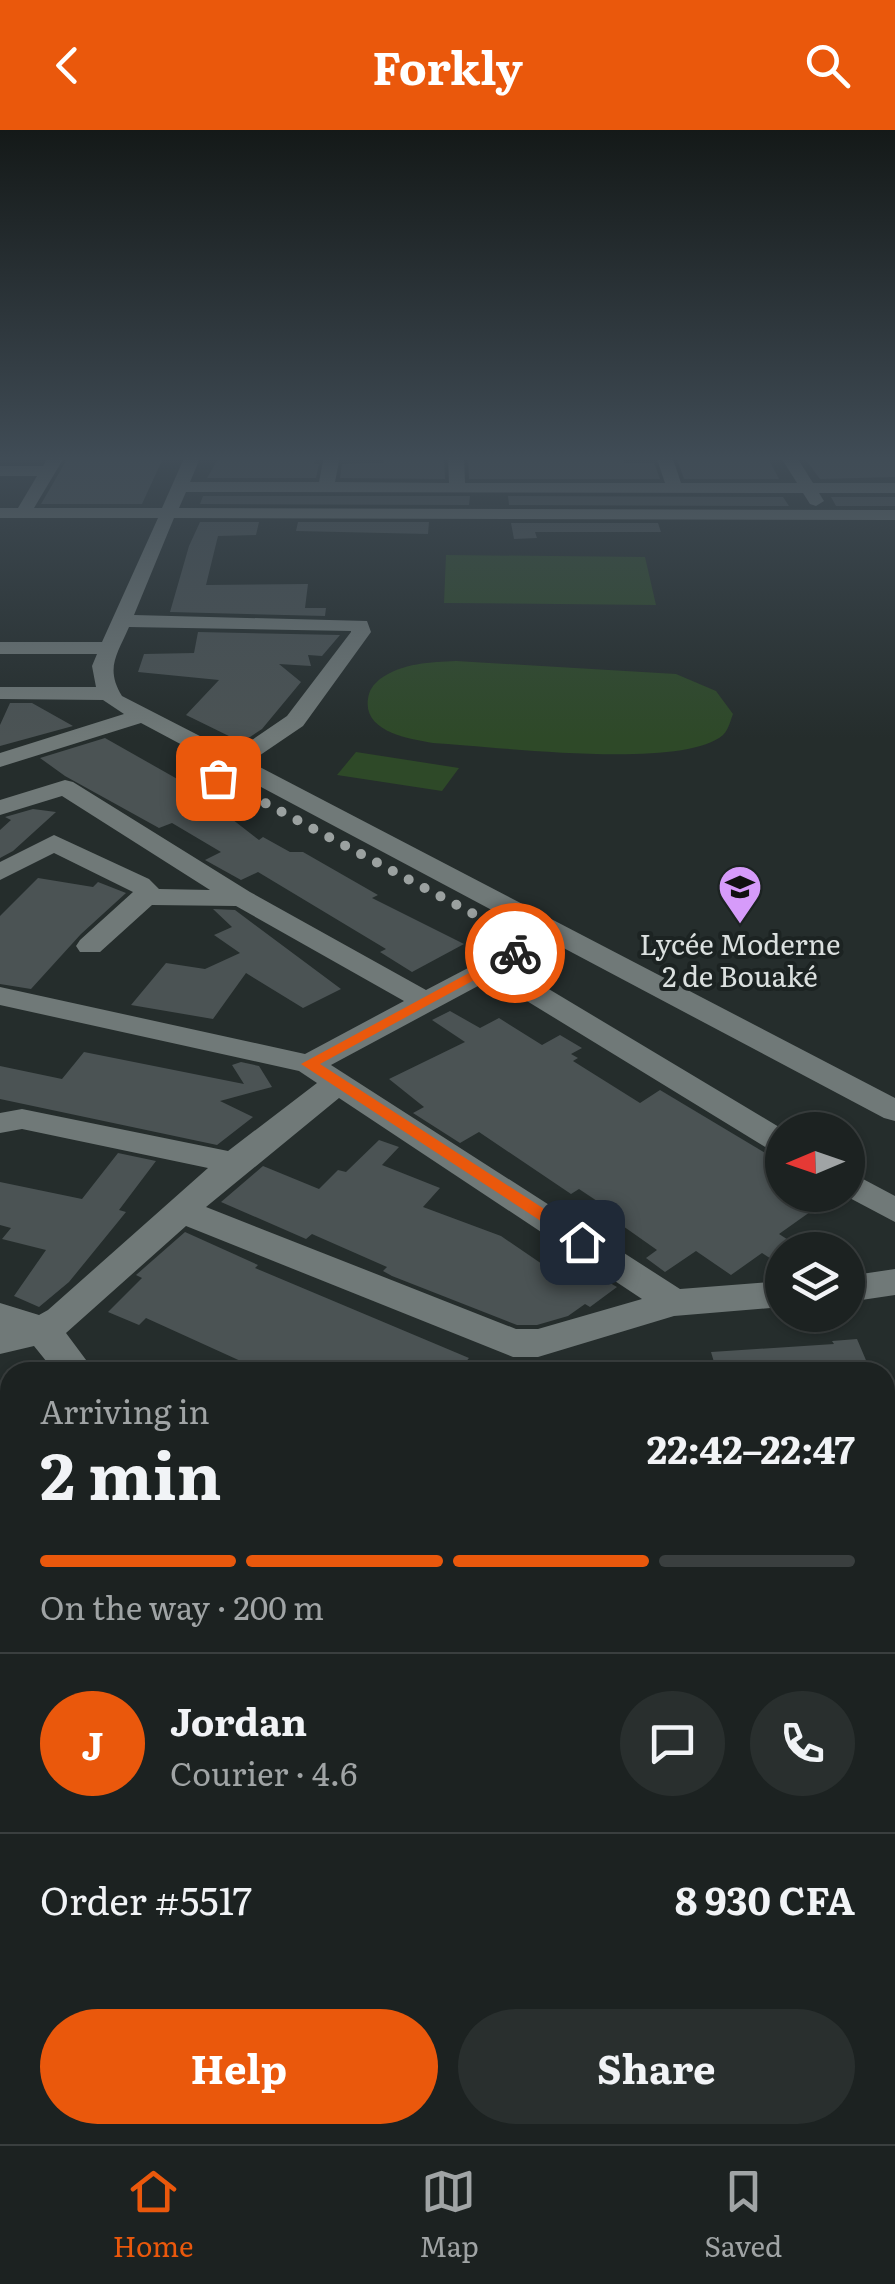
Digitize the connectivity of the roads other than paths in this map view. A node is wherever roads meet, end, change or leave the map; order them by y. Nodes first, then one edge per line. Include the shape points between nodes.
1 (152, 550) edge
2 (120, 621) junction
3 (0, 648) edge
4 (109, 648) junction
5 (0, 694) edge
6 (108, 694) junction
7 (140, 716) junction
8 (114, 723) junction
9 (0, 749) edge
10 (27, 751) junction
11 (0, 760) edge
12 (233, 764) junction
13 (0, 808) edge
14 (69, 821) junction
15 (0, 872) edge
16 (0, 893) edge
17 (145, 897) junction
18 (242, 898) junction
19 (542, 939) junction
20 (90, 946) dead end
21 (490, 966) junction
22 (0, 996) edge
23 (422, 1000) junction
24 (309, 1064) junction
25 (339, 1082) junction
26 (895, 1112) edge
27 (0, 1123) edge
28 (765, 1133) edge
29 (234, 1163) junction
30 (865, 1192) edge
31 (182, 1211) junction
32 (895, 1211) edge
33 (895, 1282) edge
34 (865, 1286) edge
35 (765, 1295) edge
36 (674, 1303) junction
37 (0, 1316) edge
38 (43, 1330) junction
39 (0, 1340) edge
40 (68, 1362) edge

1 - 2 street
2 - 4 street
2 - 12 street via 360,625 294,721
3 - 4 street
4 - 6 street via 102,666
5 - 6 street
6 - 7 street
7 - 8 street
7 - 12 street
8 - 10 street
8 - 19 street
9 - 10 street
10 - 11 street
12 - 19 street
13 - 14 street via 60,787
14 - 15 street
14 - 16 street
14 - 17 street via 146,890
14 - 18 street
17 - 18 street
17 - 20 street
18 - 23 street
19 - 21 street
19 - 26 street
21 - 23 street
21 - 28 street
22 - 24 street
23 - 24 street
24 - 25 street
25 - 29 street
25 - 36 street
27 - 29 street via 22,1119
29 - 31 street
30 - 32 street
31 - 36 street via 513,1343 538,1344
31 - 38 street
33 - 34 street
35 - 36 street
37 - 38 street
38 - 39 street
38 - 40 street

